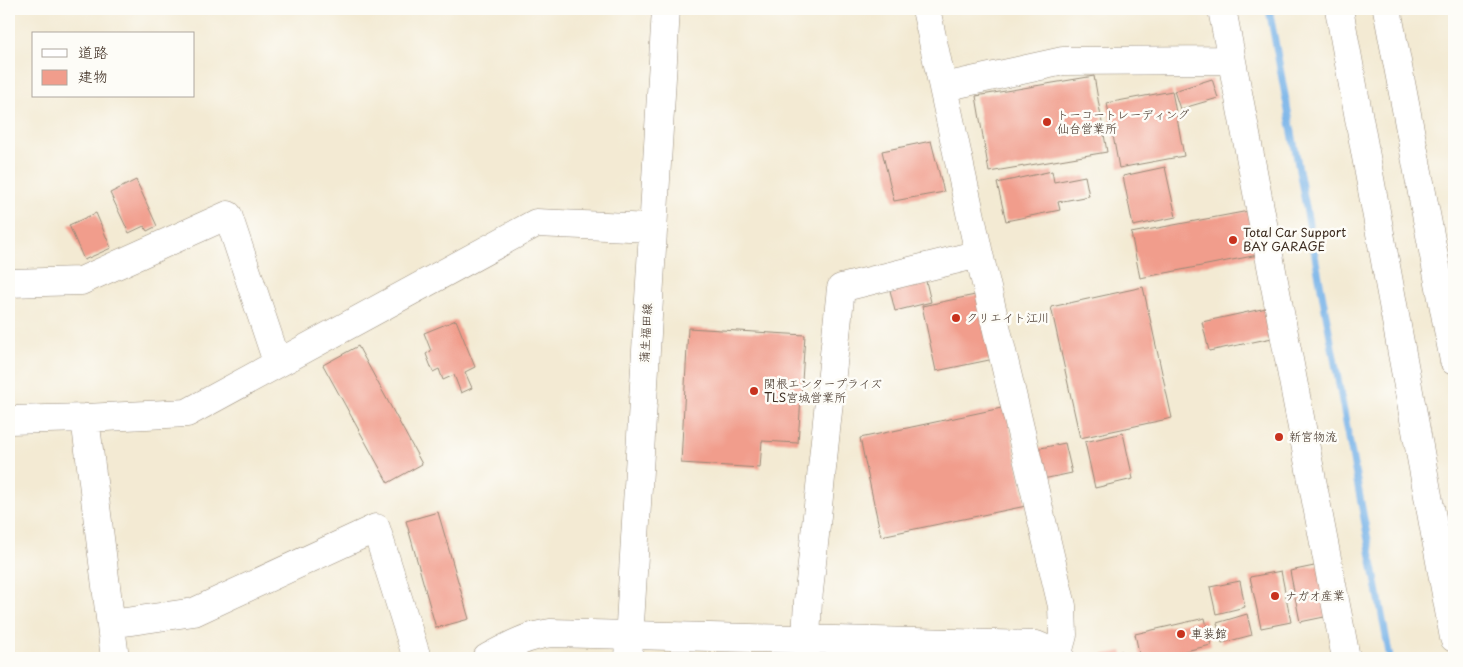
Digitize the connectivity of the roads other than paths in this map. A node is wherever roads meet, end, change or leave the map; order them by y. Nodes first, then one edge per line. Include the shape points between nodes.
1 (666, 9) edge
2 (926, 9) edge
3 (1222, 9) edge
4 (1339, 9) edge
5 (1386, 9) edge
6 (1230, 60) junction
7 (944, 87) junction
8 (652, 228) junction
9 (979, 254) junction
10 (9, 284) edge
11 (1454, 361) edge
12 (277, 362) junction
13 (86, 418) junction
14 (9, 420) edge
15 (111, 624) junction
16 (1454, 638) edge
17 (629, 647) edge
18 (805, 649) edge
19 (115, 658) edge
20 (417, 658) edge
21 (487, 658) edge
22 (1058, 658) edge
23 (1346, 658) edge

1 - 8 street, 蒲生福田線
2 - 7 street
3 - 6 street
4 - 16 street
5 - 11 street
6 - 7 street via 1063,61
6 - 23 street
7 - 9 street
8 - 12 street via 536,223
8 - 17 street, 蒲生福田線
9 - 18 street via 841,288
9 - 22 street via 1062,606 1063,635
10 - 12 street via 81,281 228,215
12 - 13 street via 187,413
13 - 14 street
13 - 15 street
15 - 19 street
15 - 20 street via 194,612 376,528
17 - 18 street
17 - 21 street via 534,635
18 - 22 street via 1036,645

